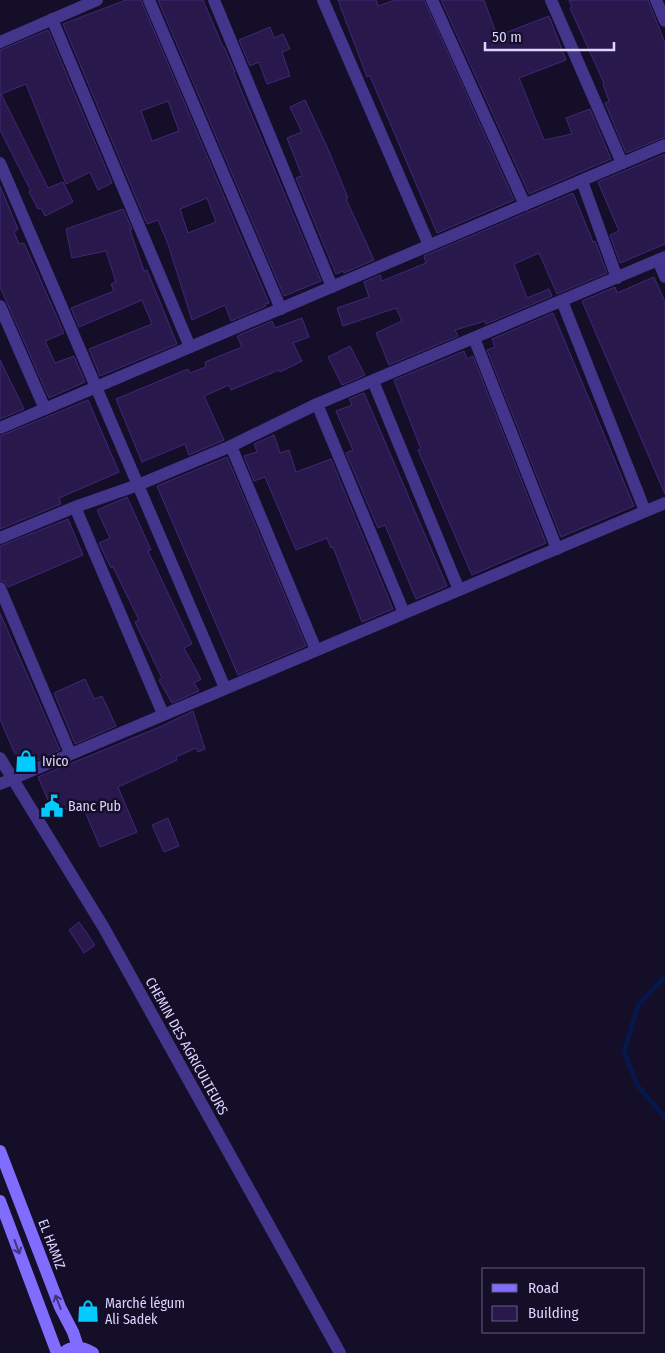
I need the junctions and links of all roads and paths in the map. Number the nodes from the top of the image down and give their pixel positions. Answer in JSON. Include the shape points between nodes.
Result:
{"nodes":[{"id":1,"x":97,"y":0,"type":"edge"},
{"id":2,"x":149,"y":0,"type":"edge"},
{"id":3,"x":214,"y":0,"type":"edge"},
{"id":4,"x":324,"y":0,"type":"edge"},
{"id":5,"x":432,"y":0,"type":"edge"},
{"id":6,"x":551,"y":0,"type":"edge"},
{"id":7,"x":656,"y":0,"type":"edge"},
{"id":8,"x":52,"y":19,"type":"junction"},
{"id":9,"x":665,"y":21,"type":"edge"},
{"id":10,"x":0,"y":42,"type":"edge"},
{"id":11,"x":665,"y":145,"type":"edge"},
{"id":12,"x":0,"y":163,"type":"edge"},
{"id":13,"x":622,"y":163,"type":"junction"},
{"id":14,"x":582,"y":181,"type":"junction"},
{"id":15,"x":525,"y":205,"type":"junction"},
{"id":16,"x":430,"y":245,"type":"junction"},
{"id":17,"x":662,"y":259,"type":"edge"},
{"id":18,"x":665,"y":277,"type":"edge"},
{"id":19,"x":617,"y":278,"type":"junction"},
{"id":20,"x":332,"y":287,"type":"junction"},
{"id":21,"x":562,"y":301,"type":"junction"},
{"id":22,"x":0,"y":306,"type":"edge"},
{"id":23,"x":281,"y":309,"type":"junction"},
{"id":24,"x":474,"y":338,"type":"junction"},
{"id":25,"x":190,"y":347,"type":"junction"},
{"id":26,"x":373,"y":381,"type":"junction"},
{"id":27,"x":96,"y":388,"type":"junction"},
{"id":28,"x":317,"y":404,"type":"junction"},
{"id":29,"x":45,"y":409,"type":"junction"},
{"id":30,"x":0,"y":428,"type":"edge"},
{"id":31,"x":231,"y":446,"type":"junction"},
{"id":32,"x":138,"y":485,"type":"junction"},
{"id":33,"x":665,"y":503,"type":"edge"},
{"id":34,"x":75,"y":507,"type":"junction"},
{"id":35,"x":645,"y":511,"type":"junction"},
{"id":36,"x":0,"y":538,"type":"edge"},
{"id":37,"x":557,"y":549,"type":"junction"},
{"id":38,"x":0,"y":588,"type":"edge"},
{"id":39,"x":459,"y":590,"type":"junction"},
{"id":40,"x":404,"y":613,"type":"junction"},
{"id":41,"x":316,"y":650,"type":"junction"},
{"id":42,"x":225,"y":688,"type":"junction"},
{"id":43,"x":163,"y":714,"type":"junction"},
{"id":44,"x":70,"y":753,"type":"junction"},
{"id":45,"x":0,"y":758,"type":"edge"},
{"id":46,"x":6,"y":782,"type":"edge"},
{"id":47,"x":0,"y":1150,"type":"edge"},
{"id":48,"x":0,"y":1202,"type":"edge"},
{"id":49,"x":78,"y":1347,"type":"junction"},
{"id":50,"x":57,"y":1353,"type":"edge"},
{"id":51,"x":63,"y":1353,"type":"edge"},
{"id":52,"x":93,"y":1353,"type":"edge"},
{"id":53,"x":340,"y":1353,"type":"edge"}],
"edges":[{"from":1,"to":8,"type":"street"},
{"from":2,"to":23,"type":"street"},
{"from":3,"to":20,"type":"street"},
{"from":4,"to":16,"type":"street"},
{"from":5,"to":15,"type":"street"},
{"from":6,"to":13,"type":"street"},
{"from":7,"to":9,"type":"street"},
{"from":8,"to":10,"type":"street"},
{"from":8,"to":25,"type":"street"},
{"from":11,"to":13,"type":"street"},
{"from":12,"to":27,"type":"street"},
{"from":13,"to":14,"type":"street"},
{"from":14,"to":15,"type":"street"},
{"from":14,"to":19,"type":"street"},
{"from":15,"to":16,"type":"street"},
{"from":16,"to":20,"type":"street"},
{"from":17,"to":18,"type":"street"},
{"from":17,"to":19,"type":"street"},
{"from":19,"to":21,"type":"street"},
{"from":20,"to":23,"type":"street"},
{"from":21,"to":24,"type":"street"},
{"from":21,"to":35,"type":"street"},
{"from":22,"to":29,"type":"street"},
{"from":23,"to":25,"type":"street"},
{"from":24,"to":26,"type":"street"},
{"from":24,"to":37,"type":"street"},
{"from":25,"to":27,"type":"street"},
{"from":26,"to":28,"type":"street"},
{"from":26,"to":39,"type":"street"},
{"from":27,"to":29,"type":"street"},
{"from":27,"to":32,"type":"street"},
{"from":28,"to":31,"type":"street"},
{"from":28,"to":40,"type":"street"},
{"from":29,"to":30,"type":"street"},
{"from":31,"to":32,"type":"street"},
{"from":31,"to":41,"type":"street"},
{"from":32,"to":34,"type":"street"},
{"from":32,"to":42,"type":"street"},
{"from":33,"to":35,"type":"street"},
{"from":34,"to":36,"type":"street"},
{"from":34,"to":43,"type":"street"},
{"from":35,"to":37,"type":"street"},
{"from":37,"to":39,"type":"street"},
{"from":38,"to":44,"type":"street"},
{"from":39,"to":40,"type":"street"},
{"from":40,"to":41,"type":"street"},
{"from":41,"to":42,"type":"street"},
{"from":42,"to":43,"type":"street"},
{"from":43,"to":44,"type":"street"},
{"from":44,"to":46,"type":"street"},
{"from":45,"to":46,"type":"street","name":"CHEMIN DES AGRICULTEURS"},
{"from":46,"to":53,"type":"street","name":"CHEMIN DES AGRICULTEURS","via":[[104,928]]},
{"from":49,"to":47,"type":"main road","name":"EL HAMIZ","one_way":true},
{"from":48,"to":50,"type":"main road","one_way":true},
{"from":49,"to":51,"type":"main road"},
{"from":49,"to":52,"type":"main road"}]}
